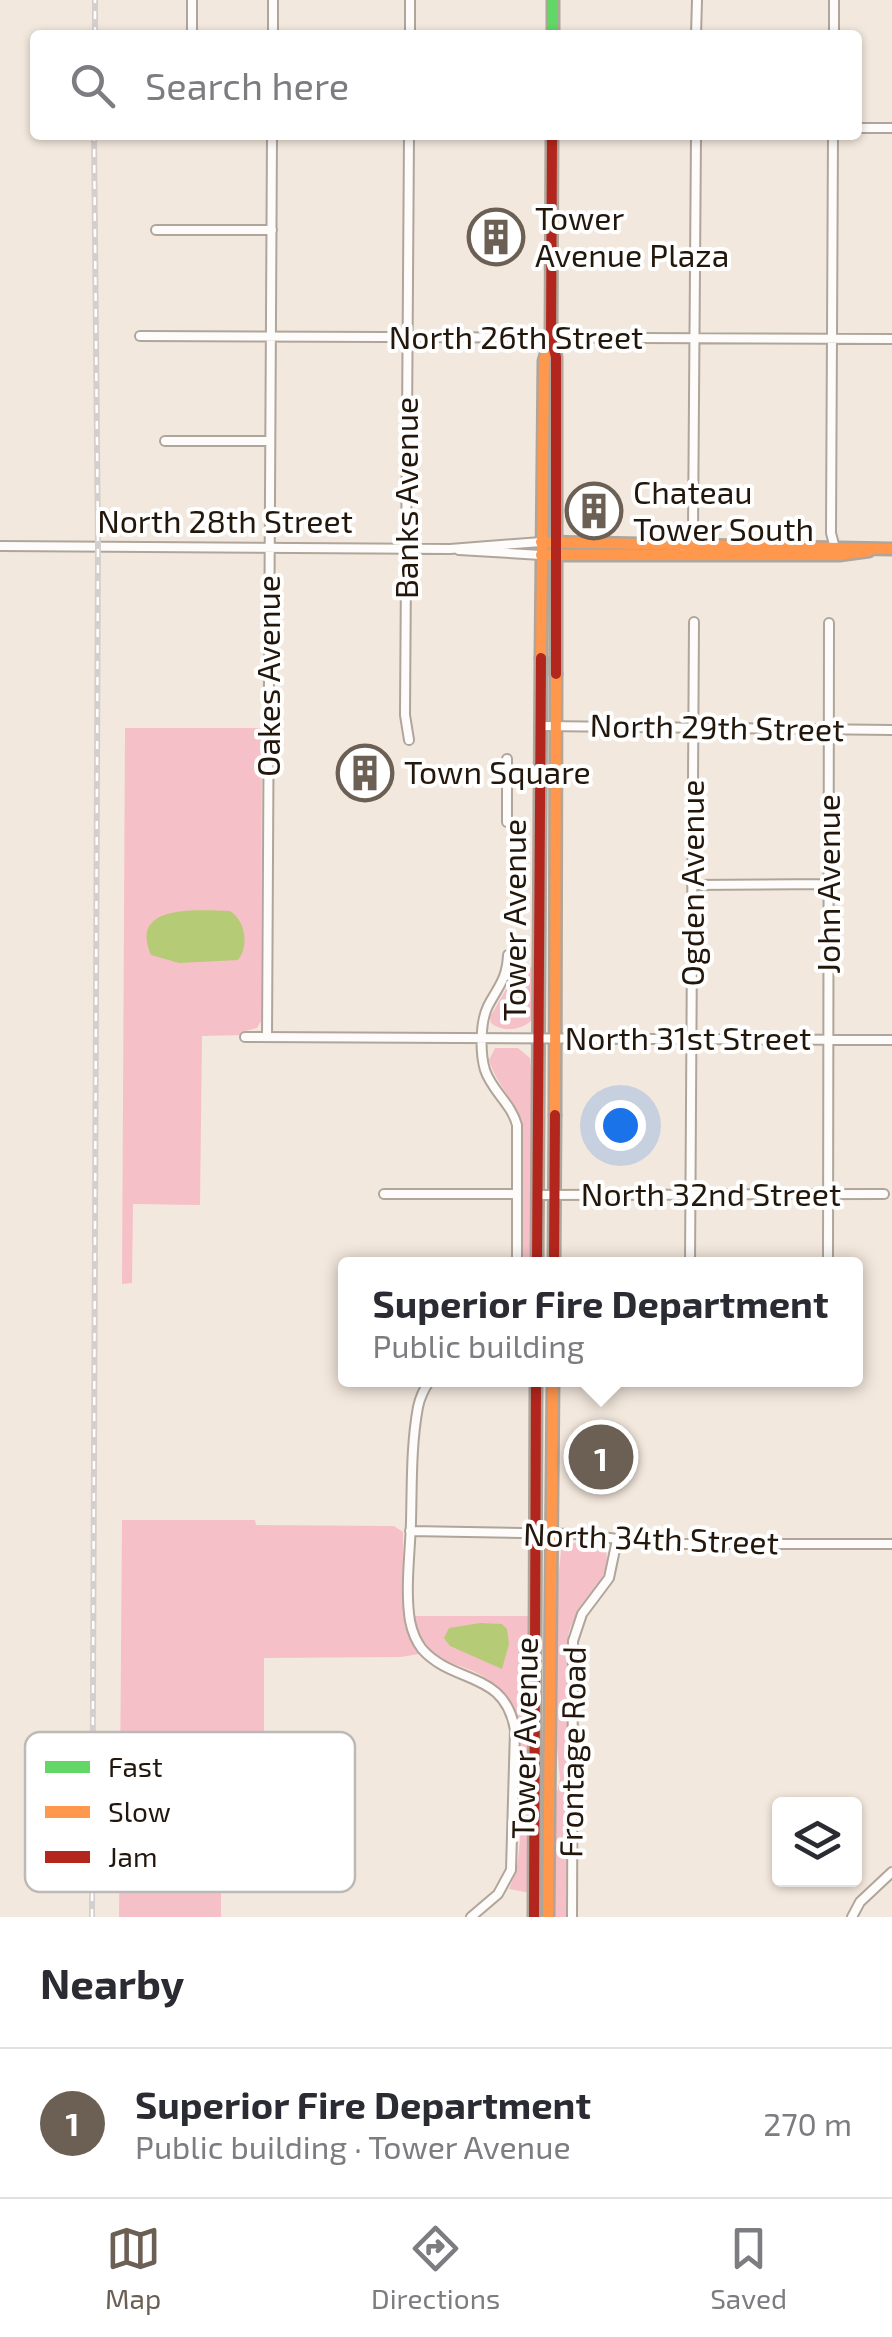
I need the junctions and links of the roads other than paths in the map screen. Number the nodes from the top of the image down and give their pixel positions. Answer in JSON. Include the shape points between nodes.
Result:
{"nodes":[{"id":1,"x":192,"y":0,"type":"edge"},
{"id":2,"x":273,"y":0,"type":"edge"},
{"id":3,"x":410,"y":0,"type":"edge"},
{"id":4,"x":553,"y":0,"type":"edge"},
{"id":5,"x":696,"y":0,"type":"edge"},
{"id":6,"x":834,"y":0,"type":"edge"},
{"id":7,"x":192,"y":30,"type":"edge"},
{"id":8,"x":273,"y":30,"type":"edge"},
{"id":9,"x":410,"y":30,"type":"edge"},
{"id":10,"x":553,"y":30,"type":"edge"},
{"id":11,"x":696,"y":30,"type":"edge"},
{"id":12,"x":834,"y":30,"type":"edge"},
{"id":13,"x":862,"y":128,"type":"edge"},
{"id":14,"x":892,"y":128,"type":"edge"},
{"id":15,"x":272,"y":140,"type":"edge"},
{"id":16,"x":409,"y":140,"type":"edge"},
{"id":17,"x":552,"y":140,"type":"edge"},
{"id":18,"x":696,"y":140,"type":"edge"},
{"id":19,"x":833,"y":140,"type":"edge"},
{"id":20,"x":156,"y":230,"type":"dead end"},
{"id":21,"x":272,"y":230,"type":"junction"},
{"id":22,"x":140,"y":336,"type":"dead end"},
{"id":23,"x":272,"y":337,"type":"junction"},
{"id":24,"x":408,"y":337,"type":"junction"},
{"id":25,"x":551,"y":338,"type":"junction"},
{"id":26,"x":695,"y":338,"type":"junction"},
{"id":27,"x":832,"y":339,"type":"junction"},
{"id":28,"x":892,"y":339,"type":"edge"},
{"id":29,"x":165,"y":441,"type":"dead end"},
{"id":30,"x":270,"y":441,"type":"junction"},
{"id":31,"x":541,"y":542,"type":"junction"},
{"id":32,"x":557,"y":542,"type":"junction"},
{"id":33,"x":690,"y":543,"type":"junction"},
{"id":34,"x":0,"y":546,"type":"edge"},
{"id":35,"x":270,"y":548,"type":"junction"},
{"id":36,"x":406,"y":548,"type":"junction"},
{"id":37,"x":450,"y":548,"type":"junction"},
{"id":38,"x":886,"y":549,"type":"edge"},
{"id":39,"x":836,"y":550,"type":"junction"},
{"id":40,"x":635,"y":554,"type":"junction"},
{"id":41,"x":541,"y":555,"type":"junction"},
{"id":42,"x":556,"y":555,"type":"junction"},
{"id":43,"x":694,"y":622,"type":"dead end"},
{"id":44,"x":830,"y":623,"type":"dead end"},
{"id":45,"x":542,"y":726,"type":"junction"},
{"id":46,"x":557,"y":726,"type":"junction"},
{"id":47,"x":693,"y":728,"type":"junction"},
{"id":48,"x":830,"y":730,"type":"junction"},
{"id":49,"x":892,"y":730,"type":"edge"},
{"id":50,"x":408,"y":740,"type":"dead end"},
{"id":51,"x":507,"y":759,"type":"dead end"},
{"id":52,"x":507,"y":822,"type":"dead end"},
{"id":53,"x":830,"y":884,"type":"junction"},
{"id":54,"x":692,"y":885,"type":"junction"},
{"id":55,"x":508,"y":956,"type":"dead end"},
{"id":56,"x":245,"y":1037,"type":"dead end"},
{"id":57,"x":267,"y":1037,"type":"junction"},
{"id":58,"x":483,"y":1038,"type":"junction"},
{"id":59,"x":539,"y":1038,"type":"junction"},
{"id":60,"x":555,"y":1038,"type":"junction"},
{"id":61,"x":693,"y":1038,"type":"junction"},
{"id":62,"x":829,"y":1039,"type":"junction"},
{"id":63,"x":892,"y":1040,"type":"edge"},
{"id":64,"x":384,"y":1194,"type":"dead end"},
{"id":65,"x":517,"y":1194,"type":"junction"},
{"id":66,"x":884,"y":1194,"type":"dead end"},
{"id":67,"x":538,"y":1195,"type":"junction"},
{"id":68,"x":554,"y":1195,"type":"junction"},
{"id":69,"x":691,"y":1196,"type":"junction"},
{"id":70,"x":829,"y":1196,"type":"junction"},
{"id":71,"x":517,"y":1257,"type":"edge"},
{"id":72,"x":537,"y":1257,"type":"edge"},
{"id":73,"x":554,"y":1257,"type":"edge"},
{"id":74,"x":690,"y":1257,"type":"edge"},
{"id":75,"x":828,"y":1257,"type":"edge"},
{"id":76,"x":426,"y":1387,"type":"edge"},
{"id":77,"x":536,"y":1387,"type":"edge"},
{"id":78,"x":553,"y":1387,"type":"edge"},
{"id":79,"x":410,"y":1531,"type":"junction"},
{"id":80,"x":536,"y":1533,"type":"junction"},
{"id":81,"x":552,"y":1534,"type":"junction"},
{"id":82,"x":616,"y":1540,"type":"junction"},
{"id":83,"x":892,"y":1544,"type":"edge"},
{"id":84,"x":892,"y":1872,"type":"edge"},
{"id":85,"x":472,"y":1917,"type":"edge"},
{"id":86,"x":534,"y":1917,"type":"edge"},
{"id":87,"x":548,"y":1917,"type":"edge"},
{"id":88,"x":572,"y":1917,"type":"edge"},
{"id":89,"x":852,"y":1917,"type":"edge"}],
"edges":[{"from":1,"to":7,"type":"street"},
{"from":2,"to":8,"type":"street"},
{"from":3,"to":9,"type":"street"},
{"from":4,"to":10,"type":"main road"},
{"from":5,"to":11,"type":"street"},
{"from":6,"to":12,"type":"street"},
{"from":13,"to":14,"type":"street"},
{"from":15,"to":21,"type":"street","name":"Oakes Avenue"},
{"from":16,"to":24,"type":"street","name":"Banks Avenue"},
{"from":17,"to":25,"type":"main road","name":"Tower Avenue"},
{"from":18,"to":26,"type":"street"},
{"from":19,"to":27,"type":"street"},
{"from":20,"to":21,"type":"street"},
{"from":21,"to":23,"type":"street","name":"Oakes Avenue"},
{"from":22,"to":23,"type":"street","name":"North 26th Street"},
{"from":23,"to":24,"type":"street","name":"North 26th Street"},
{"from":23,"to":30,"type":"street","name":"Oakes Avenue"},
{"from":24,"to":25,"type":"street","name":"North 26th Street"},
{"from":24,"to":36,"type":"street","name":"Banks Avenue"},
{"from":25,"to":26,"type":"street","name":"North 26th Street"},
{"from":25,"to":31,"type":"main road","name":"Tower Avenue","via":[[544,361]]},
{"from":25,"to":32,"type":"main road","name":"Tower Avenue"},
{"from":26,"to":27,"type":"street","name":"North 26th Street"},
{"from":26,"to":33,"type":"street"},
{"from":27,"to":28,"type":"street","name":"North 26th Street"},
{"from":27,"to":39,"type":"street"},
{"from":29,"to":30,"type":"street"},
{"from":30,"to":35,"type":"street","name":"Oakes Avenue"},
{"from":31,"to":32,"type":"main road","name":"North 28th Street"},
{"from":31,"to":37,"type":"street","name":"North 28th Street"},
{"from":31,"to":41,"type":"main road","name":"Tower Avenue"},
{"from":32,"to":33,"type":"main road","name":"North 28th Street"},
{"from":32,"to":42,"type":"main road","name":"Tower Avenue"},
{"from":33,"to":39,"type":"main road","name":"North 28th Street"},
{"from":33,"to":40,"type":"street"},
{"from":34,"to":35,"type":"street","name":"North 28th Street"},
{"from":35,"to":36,"type":"street","name":"North 28th Street"},
{"from":35,"to":57,"type":"street","name":"Oakes Avenue"},
{"from":36,"to":37,"type":"street","name":"North 28th Street"},
{"from":36,"to":50,"type":"street","name":"Banks Avenue"},
{"from":37,"to":41,"type":"street","name":"North 28th Street"},
{"from":38,"to":39,"type":"main road","name":"North 28th Street"},
{"from":39,"to":40,"type":"main road","name":"North 28th Street"},
{"from":40,"to":42,"type":"main road","name":"North 28th Street"},
{"from":41,"to":42,"type":"main road","name":"North 28th Street"},
{"from":41,"to":45,"type":"main road","name":"Tower Avenue"},
{"from":42,"to":46,"type":"main road","name":"Tower Avenue"},
{"from":43,"to":47,"type":"street","name":"Ogden Avenue"},
{"from":44,"to":48,"type":"street","name":"John Avenue"},
{"from":45,"to":46,"type":"street","name":"North 29th Street"},
{"from":45,"to":59,"type":"main road","name":"Tower Avenue"},
{"from":46,"to":47,"type":"street","name":"North 29th Street"},
{"from":46,"to":60,"type":"main road","name":"Tower Avenue"},
{"from":47,"to":48,"type":"street","name":"North 29th Street"},
{"from":47,"to":54,"type":"street","name":"Ogden Avenue"},
{"from":48,"to":49,"type":"street","name":"North 29th Street"},
{"from":48,"to":53,"type":"street","name":"John Avenue"},
{"from":51,"to":52,"type":"street"},
{"from":53,"to":54,"type":"street"},
{"from":53,"to":62,"type":"street","name":"John Avenue"},
{"from":54,"to":61,"type":"street","name":"Ogden Avenue"},
{"from":55,"to":58,"type":"street"},
{"from":56,"to":57,"type":"street","name":"North 31st Street"},
{"from":57,"to":58,"type":"street","name":"North 31st Street"},
{"from":58,"to":59,"type":"street","name":"North 31st Street"},
{"from":58,"to":65,"type":"street","via":[[486,1071],[517,1124]]},
{"from":59,"to":60,"type":"street","name":"North 31st Street"},
{"from":59,"to":67,"type":"main road","name":"Tower Avenue"},
{"from":60,"to":61,"type":"street","name":"North 31st Street"},
{"from":60,"to":68,"type":"main road","name":"Tower Avenue"},
{"from":61,"to":62,"type":"street","name":"North 31st Street"},
{"from":61,"to":69,"type":"street","name":"Ogden Avenue"},
{"from":62,"to":63,"type":"street","name":"North 31st Street"},
{"from":62,"to":70,"type":"street","name":"John Avenue"},
{"from":64,"to":65,"type":"street"},
{"from":65,"to":71,"type":"street"},
{"from":66,"to":70,"type":"street","name":"North 32nd Street"},
{"from":67,"to":68,"type":"street","name":"North 32nd Street"},
{"from":67,"to":72,"type":"main road","name":"Tower Avenue"},
{"from":68,"to":69,"type":"street","name":"North 32nd Street"},
{"from":68,"to":73,"type":"main road","name":"Tower Avenue"},
{"from":69,"to":70,"type":"street","name":"North 32nd Street"},
{"from":69,"to":74,"type":"street","name":"Ogden Avenue"},
{"from":70,"to":75,"type":"street","name":"John Avenue"},
{"from":76,"to":79,"type":"street","via":[[416,1421]]},
{"from":77,"to":80,"type":"main road","name":"Tower Avenue"},
{"from":78,"to":81,"type":"main road","name":"Tower Avenue"},
{"from":79,"to":80,"type":"street","name":"North 34th Street"},
{"from":79,"to":85,"type":"street","via":[[409,1618],[417,1642],[440,1664],[495,1691],[515,1730],[512,1870]]},
{"from":80,"to":81,"type":"street","name":"North 34th Street"},
{"from":80,"to":86,"type":"main road","name":"Tower Avenue"},
{"from":81,"to":82,"type":"street","name":"North 34th Street"},
{"from":81,"to":87,"type":"main road","name":"Tower Avenue"},
{"from":82,"to":83,"type":"street","name":"North 34th Street"},
{"from":82,"to":88,"type":"street","name":"Frontage Road","via":[[610,1578],[582,1614],[573,1640]]},
{"from":84,"to":89,"type":"street"}]}
